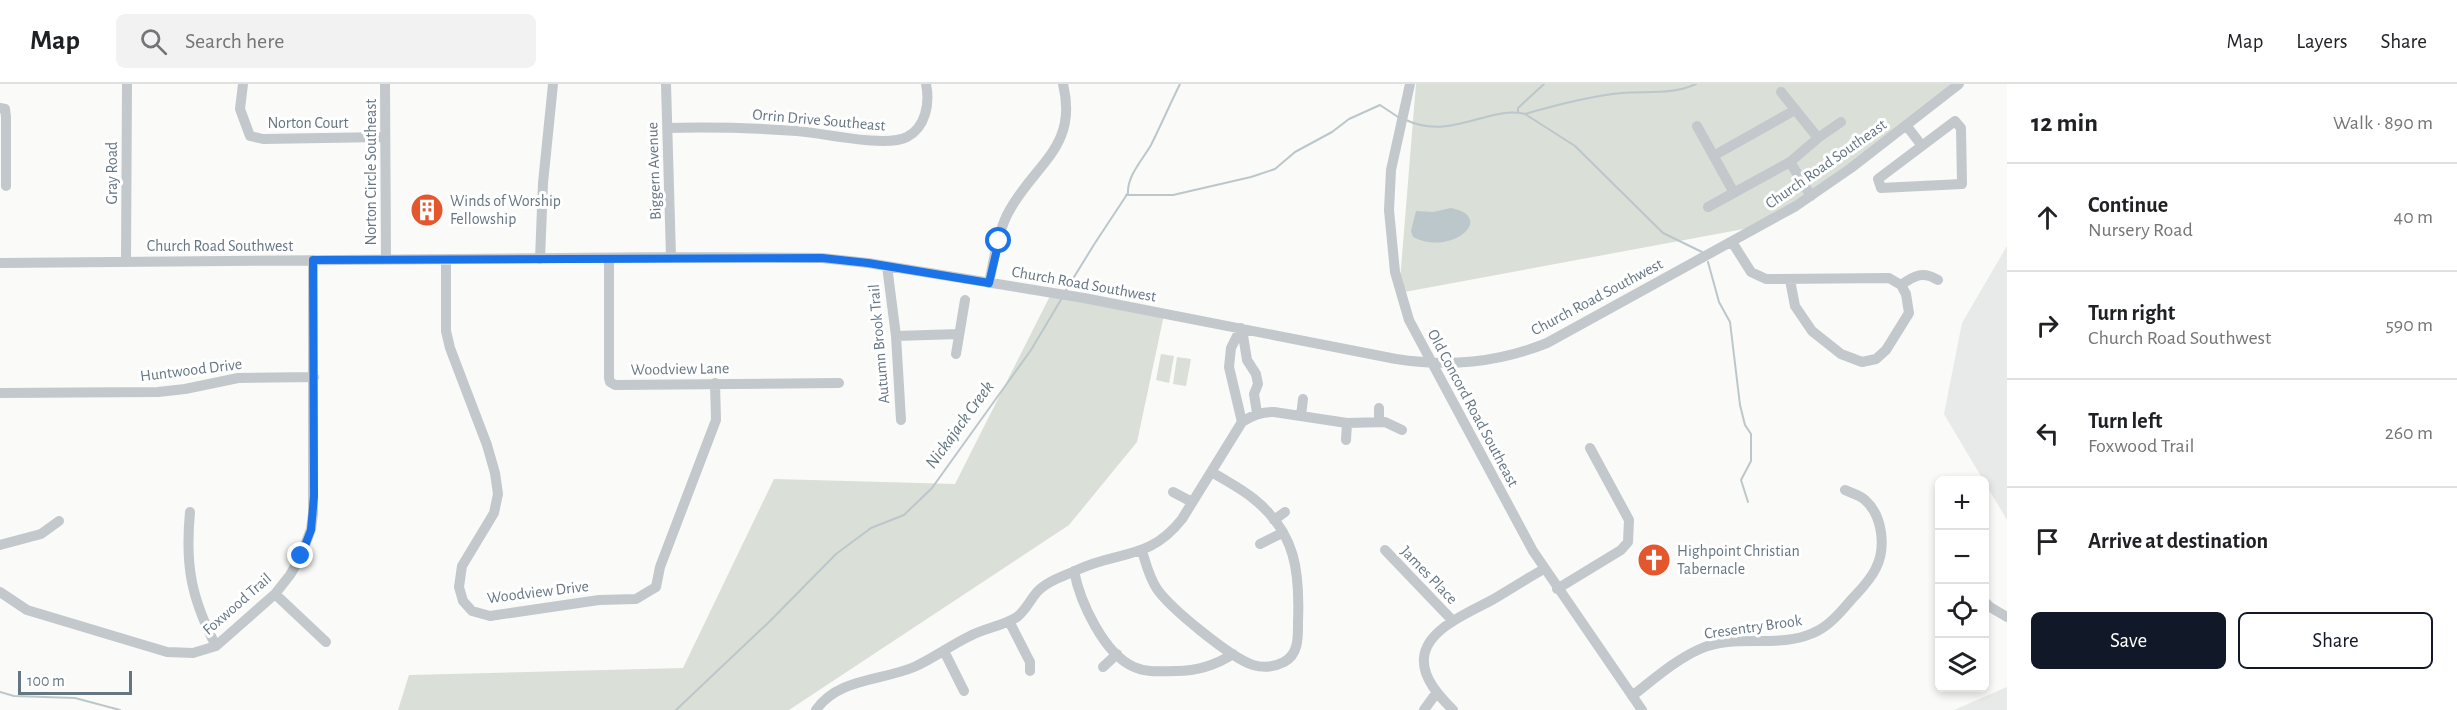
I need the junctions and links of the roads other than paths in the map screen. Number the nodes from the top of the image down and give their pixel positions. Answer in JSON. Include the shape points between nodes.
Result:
{"nodes":[{"id":1,"x":128,"y":84,"type":"edge"},
{"id":2,"x":243,"y":84,"type":"edge"},
{"id":3,"x":385,"y":84,"type":"edge"},
{"id":4,"x":553,"y":84,"type":"edge"},
{"id":5,"x":666,"y":84,"type":"edge"},
{"id":6,"x":926,"y":84,"type":"edge"},
{"id":7,"x":1064,"y":84,"type":"edge"},
{"id":8,"x":1410,"y":84,"type":"edge"},
{"id":9,"x":1959,"y":84,"type":"edge"},
{"id":10,"x":1781,"y":92,"type":"dead end"},
{"id":11,"x":0,"y":108,"type":"edge"},
{"id":12,"x":1796,"y":110,"type":"junction"},
{"id":13,"x":1841,"y":122,"type":"dead end"},
{"id":14,"x":1906,"y":125,"type":"junction"},
{"id":15,"x":1697,"y":126,"type":"dead end"},
{"id":16,"x":667,"y":128,"type":"junction"},
{"id":17,"x":385,"y":137,"type":"junction"},
{"id":18,"x":1818,"y":138,"type":"junction"},
{"id":19,"x":1922,"y":146,"type":"junction"},
{"id":20,"x":1715,"y":155,"type":"junction"},
{"id":21,"x":1790,"y":162,"type":"junction"},
{"id":22,"x":6,"y":186,"type":"dead end"},
{"id":23,"x":1733,"y":191,"type":"junction"},
{"id":24,"x":1810,"y":196,"type":"junction"},
{"id":25,"x":1708,"y":207,"type":"dead end"},
{"id":26,"x":1732,"y":242,"type":"junction"},
{"id":27,"x":671,"y":257,"type":"junction"},
{"id":28,"x":609,"y":258,"type":"junction"},
{"id":29,"x":1703,"y":258,"type":"joint"},
{"id":30,"x":540,"y":259,"type":"junction"},
{"id":31,"x":313,"y":260,"type":"junction"},
{"id":32,"x":386,"y":260,"type":"junction"},
{"id":33,"x":126,"y":261,"type":"junction"},
{"id":34,"x":446,"y":261,"type":"junction"},
{"id":35,"x":0,"y":263,"type":"edge"},
{"id":36,"x":888,"y":266,"type":"junction"},
{"id":37,"x":1790,"y":279,"type":"junction"},
{"id":38,"x":1938,"y":280,"type":"dead end"},
{"id":39,"x":989,"y":283,"type":"junction"},
{"id":40,"x":1901,"y":285,"type":"junction"},
{"id":41,"x":965,"y":300,"type":"dead end"},
{"id":42,"x":1241,"y":328,"type":"junction"},
{"id":43,"x":959,"y":334,"type":"junction"},
{"id":44,"x":896,"y":336,"type":"junction"},
{"id":45,"x":956,"y":354,"type":"dead end"},
{"id":46,"x":1432,"y":364,"type":"junction"},
{"id":47,"x":314,"y":376,"type":"junction"},
{"id":48,"x":715,"y":383,"type":"junction"},
{"id":49,"x":839,"y":383,"type":"dead end"},
{"id":50,"x":0,"y":393,"type":"edge"},
{"id":51,"x":1235,"y":394,"type":"junction"},
{"id":52,"x":1254,"y":394,"type":"junction"},
{"id":53,"x":1304,"y":399,"type":"dead end"},
{"id":54,"x":1379,"y":408,"type":"dead end"},
{"id":55,"x":1257,"y":413,"type":"junction"},
{"id":56,"x":1301,"y":416,"type":"junction"},
{"id":57,"x":901,"y":420,"type":"dead end"},
{"id":58,"x":1242,"y":422,"type":"junction"},
{"id":59,"x":1379,"y":422,"type":"junction"},
{"id":60,"x":1347,"y":423,"type":"junction"},
{"id":61,"x":1402,"y":430,"type":"dead end"},
{"id":62,"x":1346,"y":440,"type":"dead end"},
{"id":63,"x":1590,"y":448,"type":"dead end"},
{"id":64,"x":1212,"y":472,"type":"junction"},
{"id":65,"x":1845,"y":490,"type":"dead end"},
{"id":66,"x":1173,"y":492,"type":"dead end"},
{"id":67,"x":1192,"y":502,"type":"junction"},
{"id":68,"x":190,"y":512,"type":"dead end"},
{"id":69,"x":1285,"y":512,"type":"dead end"},
{"id":70,"x":1274,"y":520,"type":"junction"},
{"id":71,"x":59,"y":521,"type":"dead end"},
{"id":72,"x":1282,"y":533,"type":"junction"},
{"id":73,"x":1260,"y":544,"type":"dead end"},
{"id":74,"x":0,"y":545,"type":"edge"},
{"id":75,"x":1385,"y":550,"type":"dead end"},
{"id":76,"x":1142,"y":551,"type":"junction"},
{"id":77,"x":1544,"y":569,"type":"junction"},
{"id":78,"x":1074,"y":571,"type":"junction"},
{"id":79,"x":1557,"y":589,"type":"junction"},
{"id":80,"x":0,"y":592,"type":"edge"},
{"id":81,"x":275,"y":594,"type":"junction"},
{"id":82,"x":1989,"y":606,"type":"edge"},
{"id":83,"x":2007,"y":617,"type":"edge"},
{"id":84,"x":1452,"y":620,"type":"junction"},
{"id":85,"x":1009,"y":621,"type":"junction"},
{"id":86,"x":327,"y":642,"type":"dead end"},
{"id":87,"x":216,"y":646,"type":"junction"},
{"id":88,"x":944,"y":651,"type":"junction"},
{"id":89,"x":1117,"y":654,"type":"junction"},
{"id":90,"x":1233,"y":654,"type":"junction"},
{"id":91,"x":1103,"y":667,"type":"dead end"},
{"id":92,"x":1030,"y":671,"type":"dead end"},
{"id":93,"x":964,"y":691,"type":"dead end"},
{"id":94,"x":1437,"y":692,"type":"junction"},
{"id":95,"x":1632,"y":696,"type":"junction"},
{"id":96,"x":816,"y":710,"type":"edge"},
{"id":97,"x":1424,"y":710,"type":"edge"},
{"id":98,"x":1453,"y":710,"type":"edge"},
{"id":99,"x":1642,"y":710,"type":"edge"}],
"edges":[{"from":1,"to":33,"type":"street","name":"Gray Road"},
{"from":2,"to":17,"type":"street","name":"Norton Court","via":[[240,109],[250,136]]},
{"from":3,"to":17,"type":"street","name":"Norton Circle Southeast"},
{"from":4,"to":30,"type":"street"},
{"from":5,"to":16,"type":"street","name":"Biggern Avenue"},
{"from":6,"to":16,"type":"street","name":"Orrin Drive Southeast","via":[[928,104],[924,118],[908,136],[892,141],[796,131]]},
{"from":7,"to":39,"type":"street","via":[[1068,108],[1061,137],[1006,217]]},
{"from":8,"to":46,"type":"street","name":"Old Concord Road Southeast","via":[[1389,198],[1392,258],[1406,312]]},
{"from":9,"to":14,"type":"street","name":"Church Road Southeast"},
{"from":10,"to":12,"type":"street"},
{"from":11,"to":22,"type":"street","via":[[5,109],[6,117]]},
{"from":12,"to":18,"type":"street"},
{"from":12,"to":20,"type":"street"},
{"from":13,"to":18,"type":"street"},
{"from":14,"to":19,"type":"street"},
{"from":14,"to":24,"type":"street","name":"Church Road Southeast"},
{"from":15,"to":20,"type":"street"},
{"from":16,"to":27,"type":"street","name":"Biggern Avenue"},
{"from":17,"to":32,"type":"street","name":"Norton Circle Southeast"},
{"from":18,"to":21,"type":"street"},
{"from":19,"to":19,"type":"street","via":[[1955,120],[1961,128],[1962,184],[1881,188],[1878,179]]},
{"from":20,"to":23,"type":"street"},
{"from":21,"to":23,"type":"street"},
{"from":21,"to":24,"type":"street"},
{"from":23,"to":25,"type":"street"},
{"from":24,"to":26,"type":"street","name":"Church Road Southeast"},
{"from":26,"to":29,"type":"street","name":"Church Road Southeast"},
{"from":26,"to":37,"type":"street","via":[[1751,272],[1766,279]]},
{"from":27,"to":28,"type":"street","name":"Church Road Southwest"},
{"from":27,"to":36,"type":"street","name":"Church Road Southwest","via":[[822,258]]},
{"from":28,"to":30,"type":"street","name":"Church Road Southwest"},
{"from":28,"to":48,"type":"street","name":"Woodview Lane","via":[[610,382]]},
{"from":29,"to":46,"type":"street","name":"Church Road Southwest","via":[[1536,348],[1496,359]]},
{"from":30,"to":34,"type":"street","name":"Church Road Southwest"},
{"from":31,"to":32,"type":"street","name":"Church Road Southwest"},
{"from":31,"to":33,"type":"street","name":"Church Road Southwest"},
{"from":31,"to":47,"type":"street","name":"Foxwood Trail"},
{"from":32,"to":34,"type":"street","name":"Church Road Southwest"},
{"from":33,"to":35,"type":"street","name":"Church Road Southwest"},
{"from":34,"to":48,"type":"street","name":"Woodview Drive","via":[[446,331],[488,445],[498,494],[494,513],[462,566],[459,587],[472,611],[490,616],[599,600],[636,599],[656,587],[716,420]]},
{"from":36,"to":39,"type":"street","name":"Church Road Southwest"},
{"from":36,"to":44,"type":"street","name":"Autumn Brook Trail"},
{"from":37,"to":40,"type":"street","via":[[1881,277]]},
{"from":37,"to":40,"type":"street","via":[[1795,306],[1812,332],[1841,354],[1862,362],[1881,356],[1909,313]]},
{"from":38,"to":40,"type":"street","via":[[1921,274]]},
{"from":39,"to":42,"type":"street","name":"Church Road Southwest"},
{"from":41,"to":43,"type":"street"},
{"from":42,"to":46,"type":"street","name":"Church Road Southwest"},
{"from":42,"to":51,"type":"street","via":[[1231,348],[1229,367]]},
{"from":42,"to":52,"type":"street","via":[[1247,360],[1258,384]]},
{"from":43,"to":44,"type":"street"},
{"from":43,"to":45,"type":"street"},
{"from":44,"to":57,"type":"street","name":"Autumn Brook Trail"},
{"from":46,"to":77,"type":"street","name":"Old Concord Road Southeast"},
{"from":47,"to":50,"type":"street","name":"Huntwood Drive","via":[[238,378],[158,392]]},
{"from":47,"to":81,"type":"street","name":"Foxwood Trail","via":[[311,530],[301,556]]},
{"from":48,"to":49,"type":"street","name":"Woodview Lane"},
{"from":51,"to":52,"type":"street"},
{"from":51,"to":58,"type":"street"},
{"from":52,"to":55,"type":"street"},
{"from":53,"to":56,"type":"street"},
{"from":54,"to":59,"type":"street"},
{"from":55,"to":56,"type":"street"},
{"from":55,"to":58,"type":"street"},
{"from":56,"to":60,"type":"street"},
{"from":58,"to":64,"type":"street"},
{"from":59,"to":60,"type":"street"},
{"from":59,"to":61,"type":"street"},
{"from":60,"to":62,"type":"street"},
{"from":63,"to":79,"type":"street","via":[[1629,520],[1628,542]]},
{"from":64,"to":67,"type":"street"},
{"from":64,"to":70,"type":"street","via":[[1254,499]]},
{"from":65,"to":95,"type":"street","name":"Cresentry Brook","via":[[1871,507],[1880,527],[1881,551],[1870,579],[1834,618],[1803,638],[1702,648]]},
{"from":66,"to":67,"type":"street"},
{"from":67,"to":76,"type":"street","via":[[1174,530]]},
{"from":68,"to":87,"type":"street","via":[[189,578]]},
{"from":69,"to":70,"type":"street"},
{"from":70,"to":72,"type":"street"},
{"from":71,"to":74,"type":"street","via":[[41,534]]},
{"from":72,"to":73,"type":"street"},
{"from":72,"to":90,"type":"street","via":[[1289,544],[1300,588],[1296,649],[1281,663],[1264,667]]},
{"from":75,"to":84,"type":"street","name":"James Place"},
{"from":76,"to":78,"type":"street"},
{"from":76,"to":90,"type":"street","via":[[1150,577],[1165,599]]},
{"from":77,"to":79,"type":"street","name":"Old Concord Road Southeast"},
{"from":77,"to":84,"type":"street"},
{"from":78,"to":85,"type":"street","via":[[1038,591],[1021,614]]},
{"from":78,"to":89,"type":"street","via":[[1087,611]]},
{"from":79,"to":95,"type":"street","name":"Old Concord Road Southeast"},
{"from":80,"to":87,"type":"street","name":"Foxwood Trail","via":[[27,610],[167,652],[193,653]]},
{"from":81,"to":86,"type":"street"},
{"from":81,"to":87,"type":"street","name":"Foxwood Trail"},
{"from":82,"to":83,"type":"street"},
{"from":84,"to":94,"type":"street","via":[[1429,643],[1424,659]]},
{"from":85,"to":88,"type":"street"},
{"from":85,"to":92,"type":"street","via":[[1030,662]]},
{"from":88,"to":93,"type":"street"},
{"from":88,"to":96,"type":"street","via":[[884,678],[849,684],[821,702]]},
{"from":89,"to":90,"type":"street","via":[[1133,667],[1151,672],[1199,669]]},
{"from":89,"to":91,"type":"street"},
{"from":94,"to":97,"type":"street"},
{"from":94,"to":98,"type":"street"},
{"from":95,"to":99,"type":"street","name":"Old Concord Road Southeast"}]}
